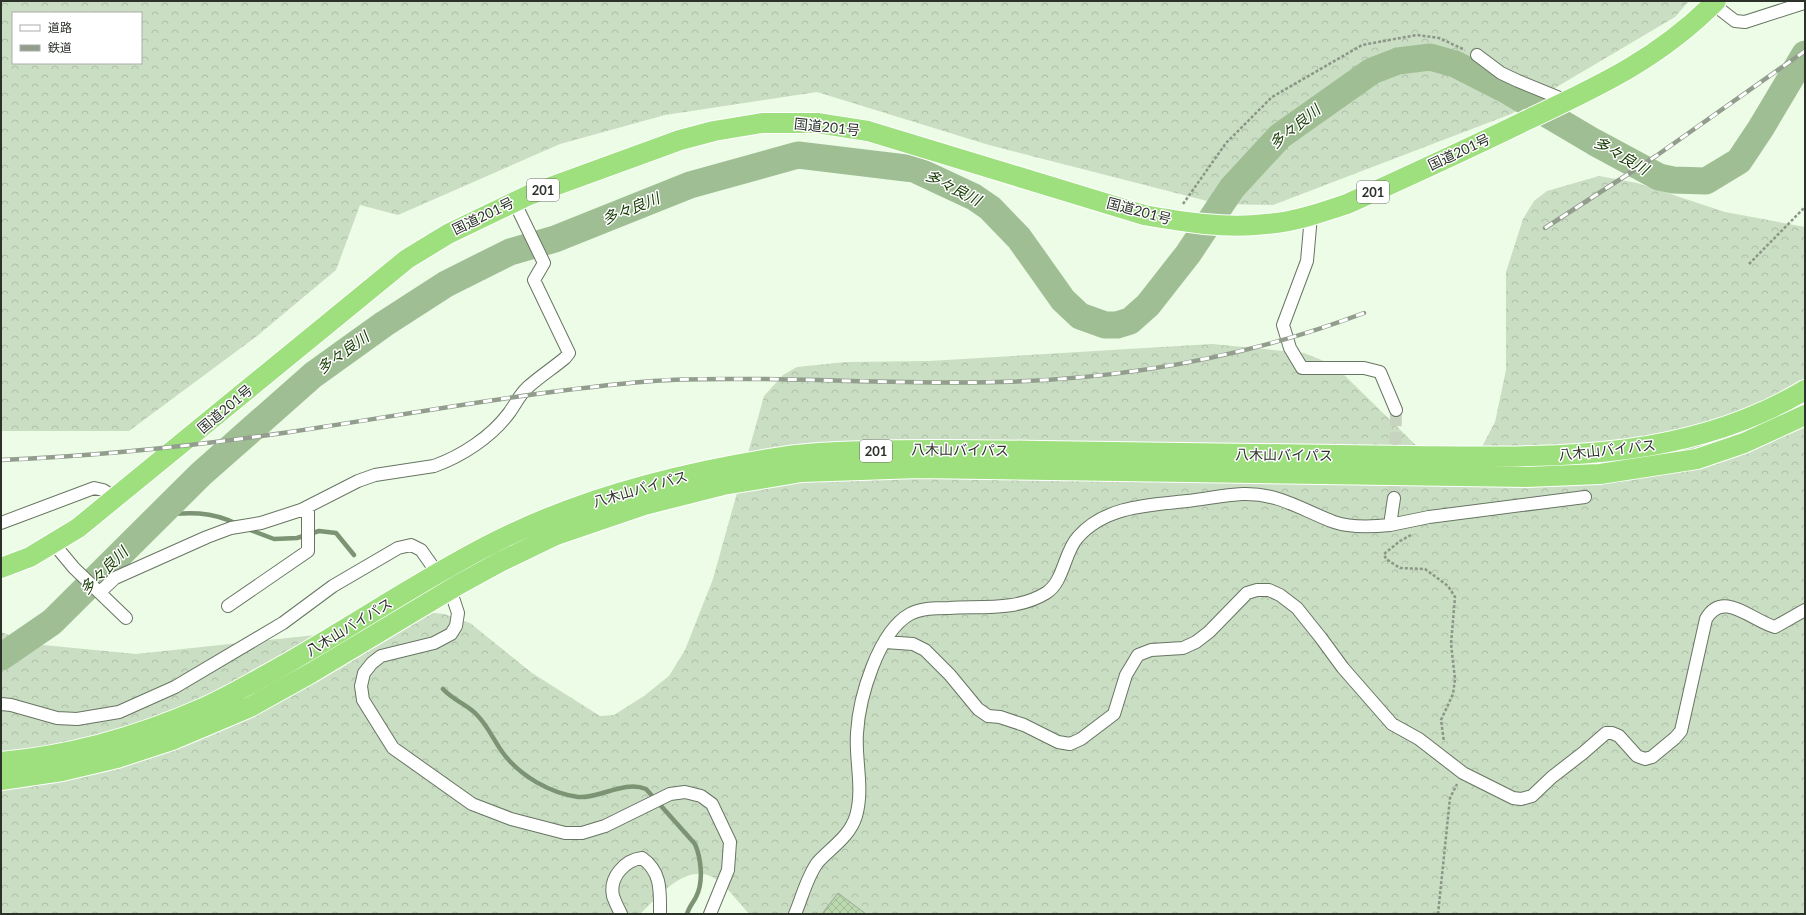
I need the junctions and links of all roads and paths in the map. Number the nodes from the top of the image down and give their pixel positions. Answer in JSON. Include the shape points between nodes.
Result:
{"nodes":[{"id":1,"x":1714,"y":2,"type":"edge"},
{"id":2,"x":1804,"y":3,"type":"dead end"},
{"id":3,"x":1477,"y":55,"type":"joint"},
{"id":4,"x":1567,"y":101,"type":"junction"},
{"id":5,"x":1805,"y":207,"type":"edge"},
{"id":6,"x":518,"y":210,"type":"junction"},
{"id":7,"x":1311,"y":216,"type":"junction"},
{"id":8,"x":1177,"y":221,"type":"junction"},
{"id":9,"x":1749,"y":264,"type":"dead end"},
{"id":10,"x":1805,"y":390,"type":"edge"},
{"id":11,"x":1396,"y":410,"type":"tunnel mouth"},
{"id":12,"x":1805,"y":415,"type":"edge"},
{"id":13,"x":1585,"y":497,"type":"dead end"},
{"id":14,"x":116,"y":498,"type":"junction"},
{"id":15,"x":1394,"y":498,"type":"tunnel mouth"},
{"id":16,"x":308,"y":507,"type":"junction"},
{"id":17,"x":1,"y":523,"type":"edge"},
{"id":18,"x":1390,"y":525,"type":"junction"},
{"id":19,"x":1412,"y":534,"type":"dead end"},
{"id":20,"x":54,"y":544,"type":"junction"},
{"id":21,"x":432,"y":567,"type":"dead end"},
{"id":22,"x":1,"y":568,"type":"edge"},
{"id":23,"x":100,"y":592,"type":"junction"},
{"id":24,"x":453,"y":598,"type":"dead end"},
{"id":25,"x":228,"y":606,"type":"dead end"},
{"id":26,"x":1805,"y":610,"type":"edge"},
{"id":27,"x":126,"y":618,"type":"dead end"},
{"id":28,"x":885,"y":642,"type":"junction"},
{"id":29,"x":1,"y":704,"type":"edge"},
{"id":30,"x":1435,"y":752,"type":"junction"},
{"id":31,"x":1,"y":762,"type":"edge"},
{"id":32,"x":1463,"y":773,"type":"junction"},
{"id":33,"x":1,"y":780,"type":"edge"},
{"id":34,"x":621,"y":914,"type":"edge"},
{"id":35,"x":660,"y":914,"type":"edge"},
{"id":36,"x":710,"y":914,"type":"edge"},
{"id":37,"x":795,"y":914,"type":"edge"},
{"id":38,"x":1438,"y":914,"type":"edge"}],
"edges":[{"from":1,"to":2,"type":"street","via":[[1736,21],[1745,22]]},
{"from":1,"to":4,"type":"highway","name":"国道201号","number":"201","via":[[1671,42],[1635,66]]},
{"from":3,"to":4,"type":"street","via":[[1518,81]]},
{"from":3,"to":8,"type":"path","via":[[1439,38],[1417,35],[1362,45],[1272,97],[1226,143]]},
{"from":4,"to":7,"type":"highway","name":"国道201号","number":"201","via":[[1347,204]]},
{"from":5,"to":9,"type":"path"},
{"from":6,"to":8,"type":"highway","name":"国道201号","number":"201","via":[[680,140],[762,123],[817,123],[868,131],[1144,215]]},
{"from":6,"to":14,"type":"highway","name":"国道201号","number":"201","via":[[448,234],[407,259]]},
{"from":6,"to":16,"type":"street","via":[[544,263],[534,280],[569,353],[527,388],[497,426],[454,458],[434,466],[375,475]]},
{"from":7,"to":8,"type":"highway","name":"国道201号","number":"201","via":[[1266,224],[1223,225]]},
{"from":7,"to":11,"type":"street","via":[[1307,261],[1283,325],[1290,348],[1302,368],[1364,368],[1380,372]]},
{"from":10,"to":31,"type":"highway","name":"八木山バイパス","number":"201","via":[[1765,412],[1691,438],[1644,448],[1600,453],[1528,457],[918,449],[801,454],[717,468],[635,488],[548,518],[494,542],[254,682],[166,724],[80,748]]},
{"from":12,"to":33,"type":"highway","name":"八木山バイパス","number":"201","via":[[1744,443],[1697,459],[1600,474],[1526,477],[919,468],[802,472],[723,485],[644,505],[556,535],[458,585],[250,707],[172,740],[62,772]]},
{"from":13,"to":18,"type":"street","via":[[1429,517]]},
{"from":14,"to":17,"type":"street","via":[[94,488]]},
{"from":14,"to":20,"type":"highway","name":"国道201号","number":"201"},
{"from":15,"to":18,"type":"street"},
{"from":16,"to":23,"type":"street","via":[[261,523],[231,528],[206,537],[115,578]]},
{"from":16,"to":25,"type":"street","via":[[308,551]]},
{"from":18,"to":28,"type":"street","via":[[1369,528],[1336,523],[1274,496],[1244,494],[1126,509],[1096,522],[1077,537],[1050,591],[1032,601],[1013,605],[932,608],[912,613],[895,625]]},
{"from":19,"to":30,"type":"path","via":[[1384,554],[1386,559],[1400,568],[1425,569],[1448,586],[1455,597],[1451,644],[1455,678],[1453,694],[1441,720],[1445,738],[1443,746]]},
{"from":20,"to":22,"type":"highway","name":"国道201号","number":"201"},
{"from":20,"to":23,"type":"street","via":[[74,568]]},
{"from":21,"to":29,"type":"street","via":[[421,550],[411,545],[398,548],[333,586],[283,623],[189,679],[119,712],[77,719],[56,718]]},
{"from":23,"to":27,"type":"street"},
{"from":24,"to":36,"type":"street","via":[[458,613],[456,626],[451,634],[434,642],[381,656],[364,673],[361,686],[363,700],[393,748],[472,804],[511,819],[565,833],[582,833],[605,826],[670,794],[685,792],[701,796],[712,804],[730,842],[728,870]]},
{"from":26,"to":32,"type":"street","via":[[1775,627],[1728,605],[1711,610],[1704,626],[1681,731],[1652,757],[1645,759],[1637,756],[1619,736],[1606,733],[1532,796],[1521,799],[1513,798]]},
{"from":28,"to":30,"type":"street","via":[[913,644],[925,650],[978,709],[988,716],[1024,725],[1058,742],[1070,744],[1081,739],[1114,714],[1126,674],[1138,655],[1151,650],[1183,648],[1196,642],[1247,594],[1257,590],[1269,590],[1297,608],[1343,668],[1392,724],[1419,739]]},
{"from":28,"to":37,"type":"street","via":[[869,673],[856,733],[860,789],[856,814],[851,829],[817,864]]},
{"from":30,"to":32,"type":"street"},
{"from":32,"to":38,"type":"path","via":[[1450,798]]},
{"from":34,"to":35,"type":"street","via":[[613,895],[615,878],[621,868],[632,859],[642,858],[650,863],[657,875]]}]}
